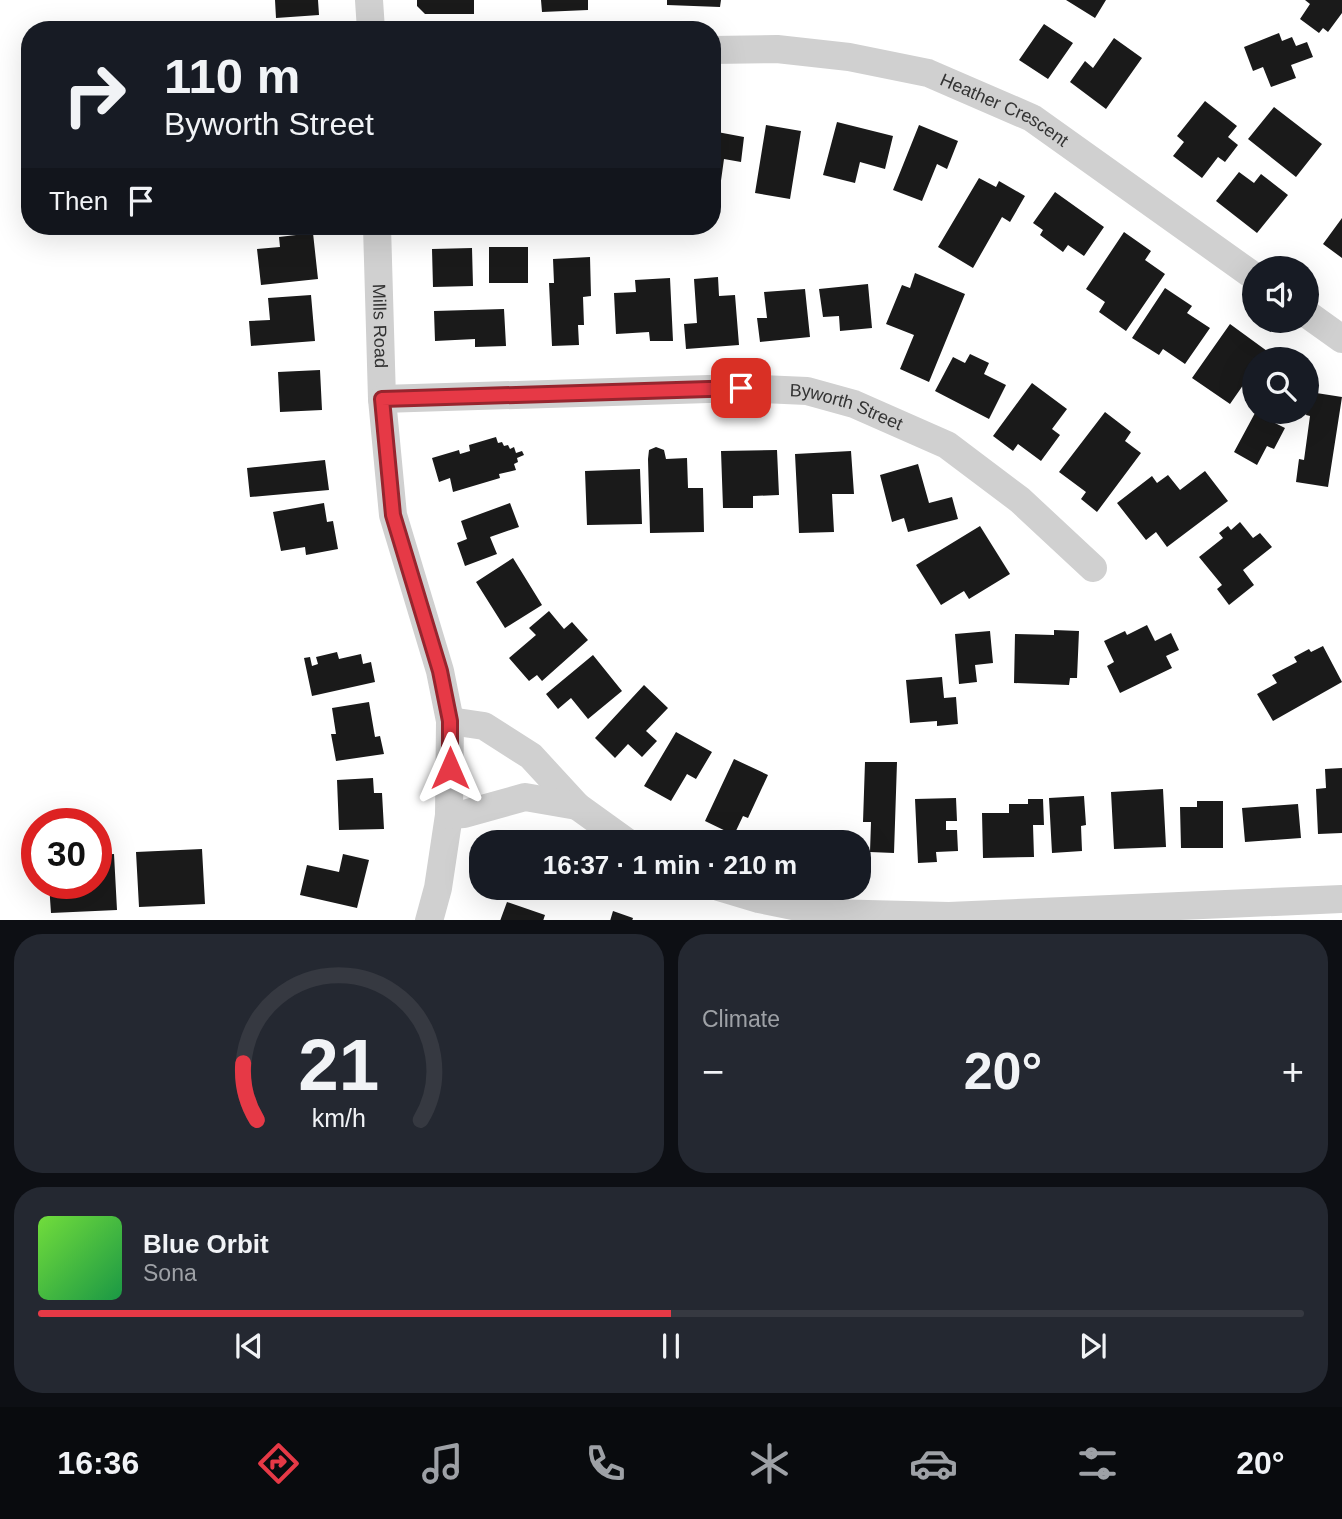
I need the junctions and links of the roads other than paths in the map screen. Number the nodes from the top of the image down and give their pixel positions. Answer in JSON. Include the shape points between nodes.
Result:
{"nodes":[{"id":1,"x":369,"y":0,"type":"edge"},
{"id":2,"x":370,"y":21,"type":"edge"},
{"id":3,"x":721,"y":51,"type":"edge"},
{"id":4,"x":377,"y":235,"type":"edge"},
{"id":5,"x":1242,"y":268,"type":"edge"},
{"id":6,"x":1319,"y":323,"type":"edge"},
{"id":7,"x":1342,"y":339,"type":"edge"},
{"id":8,"x":382,"y":399,"type":"junction"},
{"id":9,"x":1093,"y":568,"type":"dead end"},
{"id":10,"x":450,"y":721,"type":"junction"},
{"id":11,"x":577,"y":806,"type":"junction"},
{"id":12,"x":449,"y":815,"type":"junction"},
{"id":13,"x":610,"y":830,"type":"edge"},
{"id":14,"x":1342,"y":899,"type":"edge"},
{"id":15,"x":759,"y":900,"type":"edge"},
{"id":16,"x":429,"y":920,"type":"edge"}],
"edges":[{"from":1,"to":2,"type":"street"},
{"from":3,"to":5,"type":"street","name":"Heather Crescent","via":[[777,49],[928,73],[1032,118]]},
{"from":4,"to":8,"type":"street","name":"Mills Road"},
{"from":6,"to":7,"type":"street"},
{"from":8,"to":9,"type":"street","name":"Byworth Street","via":[[741,388],[807,391],[854,404],[947,446],[1020,500]]},
{"from":8,"to":10,"type":"street","name":"Mills Road","via":[[393,515],[440,671]]},
{"from":10,"to":11,"type":"street","via":[[484,726],[531,756]]},
{"from":10,"to":12,"type":"street","name":"Mills Road"},
{"from":11,"to":12,"type":"street","via":[[525,797]]},
{"from":11,"to":13,"type":"street"},
{"from":12,"to":16,"type":"street","name":"Mills Road"},
{"from":14,"to":15,"type":"street","via":[[935,915],[827,913]]}]}
